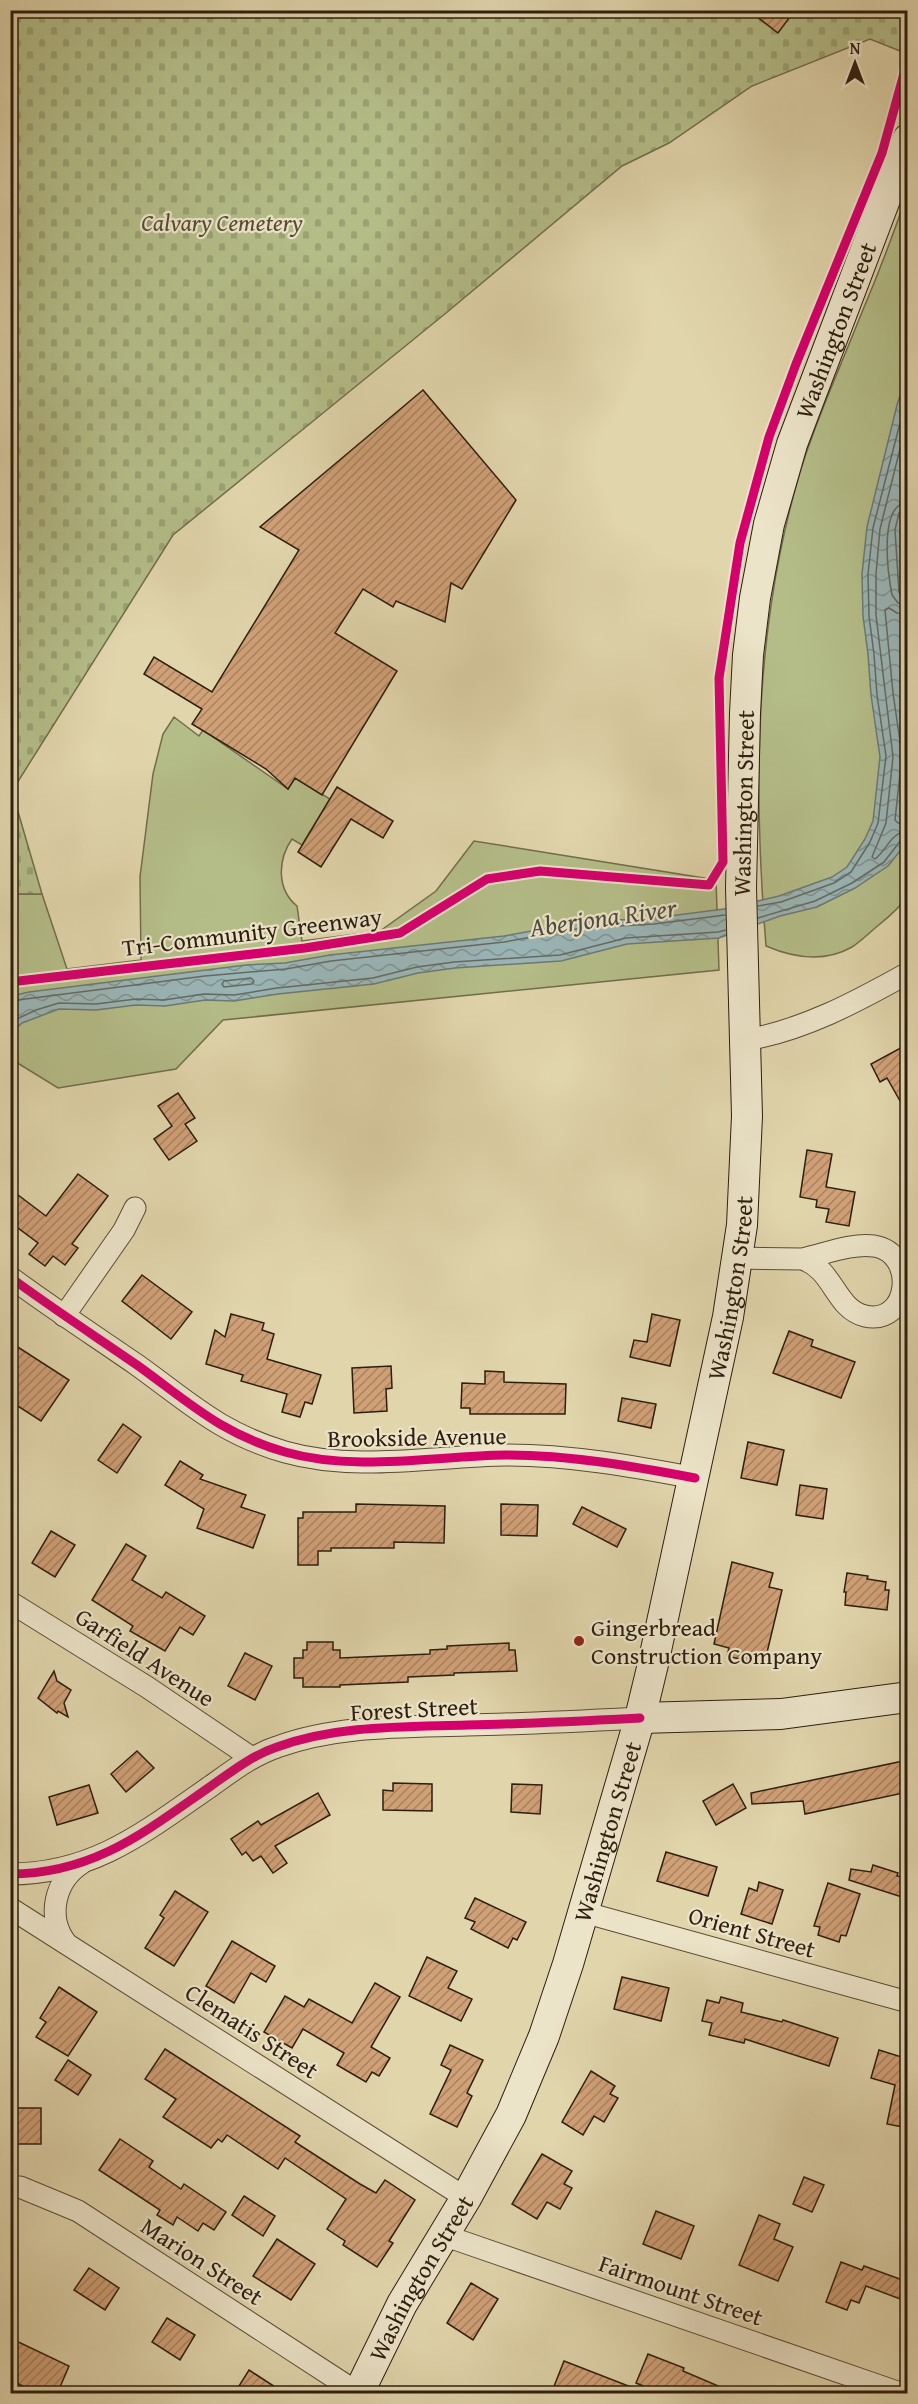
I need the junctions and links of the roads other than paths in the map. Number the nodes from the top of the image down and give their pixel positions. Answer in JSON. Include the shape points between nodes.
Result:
{"nodes":[{"id":1,"x":908,"y":139,"type":"edge"},
{"id":2,"x":908,"y":973,"type":"edge"},
{"id":3,"x":746,"y":1040,"type":"junction"},
{"id":4,"x":135,"y":1208,"type":"dead end"},
{"id":5,"x":737,"y":1258,"type":"junction"},
{"id":6,"x":802,"y":1259,"type":"junction"},
{"id":7,"x":10,"y":1278,"type":"edge"},
{"id":8,"x":64,"y":1316,"type":"junction"},
{"id":9,"x":695,"y":1478,"type":"junction"},
{"id":10,"x":10,"y":1602,"type":"edge"},
{"id":11,"x":908,"y":1697,"type":"edge"},
{"id":12,"x":640,"y":1718,"type":"junction"},
{"id":13,"x":252,"y":1758,"type":"junction"},
{"id":14,"x":82,"y":1863,"type":"junction"},
{"id":15,"x":10,"y":1874,"type":"edge"},
{"id":16,"x":10,"y":1908,"type":"edge"},
{"id":17,"x":583,"y":1912,"type":"junction"},
{"id":18,"x":66,"y":1943,"type":"junction"},
{"id":19,"x":908,"y":2002,"type":"edge"},
{"id":20,"x":10,"y":2187,"type":"edge"},
{"id":21,"x":466,"y":2198,"type":"junction"},
{"id":22,"x":443,"y":2235,"type":"junction"},
{"id":23,"x":358,"y":2393,"type":"edge"},
{"id":24,"x":903,"y":2394,"type":"edge"}],
"edges":[{"from":1,"to":3,"type":"main road","name":"Washington Street","via":[[795,435],[763,548],[748,655],[741,888]]},
{"from":2,"to":3,"type":"street","via":[[817,1020],[782,1033]]},
{"from":3,"to":5,"type":"main road","name":"Washington Street","via":[[747,1152]]},
{"from":4,"to":8,"type":"street"},
{"from":5,"to":6,"type":"street"},
{"from":5,"to":9,"type":"main road","name":"Washington Street"},
{"from":6,"to":6,"type":"street","via":[[822,1271],[843,1302],[856,1313],[872,1317],[889,1312],[904,1296],[904,1266],[896,1255],[884,1249],[868,1246]]},
{"from":7,"to":8,"type":"street","name":"Brookside Avenue"},
{"from":8,"to":9,"type":"street","name":"Brookside Avenue","via":[[207,1418],[286,1452],[343,1460],[550,1456]]},
{"from":9,"to":12,"type":"main road","name":"Washington Street"},
{"from":10,"to":13,"type":"street","name":"Garfield Avenue"},
{"from":11,"to":12,"type":"main road","name":"Forest Street","via":[[781,1714]]},
{"from":12,"to":13,"type":"street","name":"Forest Street","via":[[367,1730],[302,1739]]},
{"from":12,"to":17,"type":"main road","name":"Washington Street"},
{"from":13,"to":14,"type":"street","name":"Forest Street","via":[[131,1840]]},
{"from":14,"to":15,"type":"street","name":"Forest Street"},
{"from":14,"to":18,"type":"street","via":[[66,1878],[55,1902],[56,1924]]},
{"from":16,"to":18,"type":"street","name":"Clematis Street"},
{"from":17,"to":19,"type":"street","name":"Orient Street"},
{"from":17,"to":21,"type":"main road","name":"Washington Street","via":[[544,2036],[511,2115]]},
{"from":18,"to":21,"type":"street","name":"Clematis Street"},
{"from":20,"to":23,"type":"street","name":"Marion Street","via":[[20,2187],[78,2211]]},
{"from":21,"to":22,"type":"main road","name":"Washington Street"},
{"from":22,"to":23,"type":"main road","name":"Washington Street","via":[[402,2304]]},
{"from":22,"to":24,"type":"street","name":"Fairmount Street"}]}
